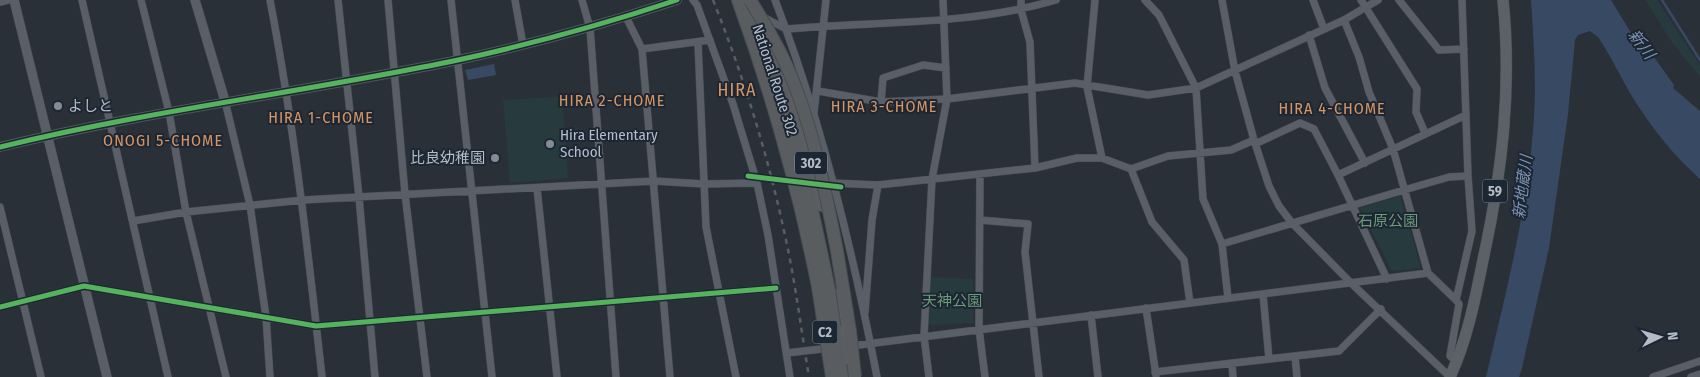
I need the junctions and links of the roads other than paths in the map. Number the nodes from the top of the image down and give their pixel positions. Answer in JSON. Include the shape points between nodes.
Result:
{"nodes":[{"id":1,"x":8,"y":0,"type":"edge"},
{"id":2,"x":14,"y":0,"type":"edge"},
{"id":3,"x":82,"y":0,"type":"edge"},
{"id":4,"x":141,"y":0,"type":"edge"},
{"id":5,"x":195,"y":0,"type":"edge"},
{"id":6,"x":270,"y":0,"type":"edge"},
{"id":7,"x":338,"y":0,"type":"edge"},
{"id":8,"x":388,"y":0,"type":"edge"},
{"id":9,"x":451,"y":0,"type":"edge"},
{"id":10,"x":515,"y":0,"type":"edge"},
{"id":11,"x":582,"y":0,"type":"edge"},
{"id":12,"x":677,"y":0,"type":"edge"},
{"id":13,"x":693,"y":0,"type":"edge"},
{"id":14,"x":732,"y":0,"type":"edge"},
{"id":15,"x":738,"y":0,"type":"edge"},
{"id":16,"x":750,"y":0,"type":"edge"},
{"id":17,"x":758,"y":0,"type":"edge"},
{"id":18,"x":775,"y":0,"type":"edge"},
{"id":19,"x":826,"y":0,"type":"edge"},
{"id":20,"x":943,"y":0,"type":"edge"},
{"id":21,"x":1021,"y":0,"type":"edge"},
{"id":22,"x":1056,"y":0,"type":"edge"},
{"id":23,"x":1095,"y":0,"type":"edge"},
{"id":24,"x":1145,"y":0,"type":"edge"},
{"id":25,"x":1222,"y":0,"type":"edge"},
{"id":26,"x":1313,"y":0,"type":"edge"},
{"id":27,"x":1361,"y":0,"type":"edge"},
{"id":28,"x":1378,"y":0,"type":"edge"},
{"id":29,"x":1399,"y":0,"type":"edge"},
{"id":30,"x":1462,"y":0,"type":"edge"},
{"id":31,"x":1504,"y":0,"type":"edge"},
{"id":32,"x":0,"y":2,"type":"edge"},
{"id":33,"x":1364,"y":8,"type":"junction"},
{"id":34,"x":1021,"y":10,"type":"junction"},
{"id":35,"x":626,"y":17,"type":"junction"},
{"id":36,"x":765,"y":18,"type":"junction"},
{"id":37,"x":943,"y":20,"type":"junction"},
{"id":38,"x":1344,"y":20,"type":"junction"},
{"id":39,"x":825,"y":25,"type":"junction"},
{"id":40,"x":590,"y":28,"type":"junction"},
{"id":41,"x":786,"y":29,"type":"junction"},
{"id":42,"x":1324,"y":29,"type":"junction"},
{"id":43,"x":1310,"y":35,"type":"junction"},
{"id":44,"x":710,"y":40,"type":"junction"},
{"id":45,"x":698,"y":42,"type":"junction"},
{"id":46,"x":524,"y":45,"type":"junction"},
{"id":47,"x":642,"y":49,"type":"junction"},
{"id":48,"x":1464,"y":49,"type":"junction"},
{"id":49,"x":456,"y":60,"type":"junction"},
{"id":50,"x":946,"y":68,"type":"junction"},
{"id":51,"x":1235,"y":70,"type":"junction"},
{"id":52,"x":395,"y":71,"type":"junction"},
{"id":53,"x":346,"y":80,"type":"junction"},
{"id":54,"x":1087,"y":87,"type":"junction"},
{"id":55,"x":1196,"y":88,"type":"junction"},
{"id":56,"x":1031,"y":89,"type":"junction"},
{"id":57,"x":287,"y":90,"type":"junction"},
{"id":58,"x":818,"y":92,"type":"junction"},
{"id":59,"x":947,"y":98,"type":"junction"},
{"id":60,"x":225,"y":101,"type":"junction"},
{"id":61,"x":881,"y":102,"type":"junction"},
{"id":62,"x":169,"y":112,"type":"junction"},
{"id":63,"x":1466,"y":115,"type":"junction"},
{"id":64,"x":814,"y":116,"type":"junction"},
{"id":65,"x":112,"y":122,"type":"junction"},
{"id":66,"x":1425,"y":134,"type":"junction"},
{"id":67,"x":48,"y":135,"type":"junction"},
{"id":68,"x":1254,"y":142,"type":"junction"},
{"id":69,"x":0,"y":147,"type":"edge"},
{"id":70,"x":1393,"y":149,"type":"junction"},
{"id":71,"x":1200,"y":152,"type":"junction"},
{"id":72,"x":1102,"y":158,"type":"junction"},
{"id":73,"x":1365,"y":163,"type":"junction"},
{"id":74,"x":1035,"y":168,"type":"junction"},
{"id":75,"x":1130,"y":169,"type":"junction"},
{"id":76,"x":980,"y":174,"type":"junction"},
{"id":77,"x":1338,"y":175,"type":"junction"},
{"id":78,"x":1468,"y":176,"type":"junction"},
{"id":79,"x":932,"y":179,"type":"junction"},
{"id":80,"x":654,"y":181,"type":"junction"},
{"id":81,"x":757,"y":183,"type":"junction"},
{"id":82,"x":603,"y":184,"type":"junction"},
{"id":83,"x":704,"y":184,"type":"junction"},
{"id":84,"x":832,"y":184,"type":"junction"},
{"id":85,"x":878,"y":185,"type":"junction"},
{"id":86,"x":537,"y":188,"type":"junction"},
{"id":87,"x":1404,"y":190,"type":"junction"},
{"id":88,"x":470,"y":191,"type":"junction"},
{"id":89,"x":406,"y":194,"type":"junction"},
{"id":90,"x":359,"y":197,"type":"junction"},
{"id":91,"x":303,"y":200,"type":"junction"},
{"id":92,"x":1353,"y":204,"type":"junction"},
{"id":93,"x":250,"y":205,"type":"junction"},
{"id":94,"x":0,"y":207,"type":"edge"},
{"id":95,"x":186,"y":212,"type":"junction"},
{"id":96,"x":980,"y":220,"type":"junction"},
{"id":97,"x":134,"y":221,"type":"junction"},
{"id":98,"x":1292,"y":223,"type":"junction"},
{"id":99,"x":1222,"y":244,"type":"junction"},
{"id":100,"x":1428,"y":274,"type":"junction"},
{"id":101,"x":1387,"y":279,"type":"junction"},
{"id":102,"x":1351,"y":283,"type":"junction"},
{"id":103,"x":84,"y":286,"type":"junction"},
{"id":104,"x":776,"y":288,"type":"junction"},
{"id":105,"x":718,"y":292,"type":"junction"},
{"id":106,"x":1263,"y":294,"type":"junction"},
{"id":107,"x":662,"y":297,"type":"junction"},
{"id":108,"x":150,"y":298,"type":"junction"},
{"id":109,"x":1228,"y":298,"type":"junction"},
{"id":110,"x":1456,"y":300,"type":"junction"},
{"id":111,"x":22,"y":301,"type":"junction"},
{"id":112,"x":612,"y":301,"type":"junction"},
{"id":113,"x":1190,"y":303,"type":"junction"},
{"id":114,"x":0,"y":307,"type":"edge"},
{"id":115,"x":549,"y":307,"type":"junction"},
{"id":116,"x":1146,"y":308,"type":"junction"},
{"id":117,"x":209,"y":309,"type":"junction"},
{"id":118,"x":1381,"y":309,"type":"junction"},
{"id":119,"x":485,"y":312,"type":"junction"},
{"id":120,"x":1091,"y":315,"type":"junction"},
{"id":121,"x":266,"y":317,"type":"junction"},
{"id":122,"x":419,"y":318,"type":"junction"},
{"id":123,"x":865,"y":319,"type":"junction"},
{"id":124,"x":370,"y":321,"type":"junction"},
{"id":125,"x":1032,"y":323,"type":"junction"},
{"id":126,"x":316,"y":326,"type":"junction"},
{"id":127,"x":979,"y":329,"type":"junction"},
{"id":128,"x":847,"y":331,"type":"junction"},
{"id":129,"x":924,"y":336,"type":"junction"},
{"id":130,"x":870,"y":343,"type":"junction"},
{"id":131,"x":787,"y":353,"type":"junction"},
{"id":132,"x":1295,"y":356,"type":"junction"},
{"id":133,"x":1269,"y":359,"type":"junction"},
{"id":134,"x":1700,"y":361,"type":"edge"},
{"id":135,"x":1457,"y":362,"type":"junction"},
{"id":136,"x":1232,"y":364,"type":"junction"},
{"id":137,"x":1700,"y":374,"type":"edge"},
{"id":138,"x":1156,"y":375,"type":"edge"},
{"id":139,"x":40,"y":377,"type":"edge"},
{"id":140,"x":107,"y":377,"type":"edge"},
{"id":141,"x":168,"y":377,"type":"edge"},
{"id":142,"x":226,"y":377,"type":"edge"},
{"id":143,"x":270,"y":377,"type":"edge"},
{"id":144,"x":322,"y":377,"type":"edge"},
{"id":145,"x":375,"y":377,"type":"edge"},
{"id":146,"x":427,"y":377,"type":"edge"},
{"id":147,"x":492,"y":377,"type":"edge"},
{"id":148,"x":557,"y":377,"type":"edge"},
{"id":149,"x":616,"y":377,"type":"edge"},
{"id":150,"x":670,"y":377,"type":"edge"},
{"id":151,"x":736,"y":377,"type":"edge"},
{"id":152,"x":790,"y":377,"type":"edge"},
{"id":153,"x":826,"y":377,"type":"edge"},
{"id":154,"x":832,"y":377,"type":"edge"},
{"id":155,"x":842,"y":377,"type":"edge"},
{"id":156,"x":850,"y":377,"type":"edge"},
{"id":157,"x":855,"y":377,"type":"edge"},
{"id":158,"x":877,"y":377,"type":"edge"},
{"id":159,"x":929,"y":377,"type":"edge"},
{"id":160,"x":985,"y":377,"type":"edge"},
{"id":161,"x":1039,"y":377,"type":"edge"},
{"id":162,"x":1098,"y":377,"type":"edge"},
{"id":163,"x":1233,"y":377,"type":"edge"},
{"id":164,"x":1297,"y":377,"type":"edge"},
{"id":165,"x":1450,"y":377,"type":"edge"},
{"id":166,"x":1653,"y":377,"type":"edge"},
{"id":167,"x":1691,"y":377,"type":"edge"}],
"edges":[{"from":1,"to":32,"type":"street"},
{"from":2,"to":67,"type":"street"},
{"from":3,"to":65,"type":"street"},
{"from":4,"to":62,"type":"street"},
{"from":5,"to":60,"type":"street"},
{"from":6,"to":57,"type":"street"},
{"from":7,"to":53,"type":"street"},
{"from":8,"to":52,"type":"street"},
{"from":9,"to":49,"type":"street"},
{"from":10,"to":46,"type":"street"},
{"from":11,"to":40,"type":"street"},
{"from":12,"to":35,"type":"street"},
{"from":13,"to":44,"type":"street"},
{"from":14,"to":153,"type":"highway","name":"National Route 302","number":"302","via":[[783,155],[806,250]]},
{"from":15,"to":154,"type":"highway","number":"C2","bridge":true,"via":[[791,161],[818,287]]},
{"from":16,"to":128,"type":"highway","bridge":true,"via":[[780,51],[799,101],[837,251]]},
{"from":16,"to":155,"type":"highway","number":"C2","bridge":true,"via":[[778,83],[812,204]]},
{"from":17,"to":36,"type":"highway","name":"National Route 302","number":"302"},
{"from":18,"to":41,"type":"street"},
{"from":19,"to":39,"type":"street"},
{"from":20,"to":37,"type":"street"},
{"from":21,"to":34,"type":"street"},
{"from":22,"to":34,"type":"street"},
{"from":23,"to":54,"type":"street"},
{"from":24,"to":55,"type":"street","via":[[1160,15]]},
{"from":25,"to":51,"type":"street"},
{"from":26,"to":42,"type":"street"},
{"from":27,"to":33,"type":"street"},
{"from":28,"to":33,"type":"street"},
{"from":29,"to":48,"type":"street","via":[[1438,50]]},
{"from":30,"to":48,"type":"street"},
{"from":31,"to":135,"type":"main road","number":"59","via":[[1508,71],[1503,137],[1487,242]]},
{"from":33,"to":38,"type":"street"},
{"from":33,"to":66,"type":"street","via":[[1417,89],[1416,112]]},
{"from":34,"to":37,"type":"street"},
{"from":34,"to":56,"type":"street","via":[[1030,42]]},
{"from":35,"to":40,"type":"street"},
{"from":35,"to":47,"type":"street"},
{"from":36,"to":41,"type":"street"},
{"from":36,"to":128,"type":"highway","name":"National Route 302","number":"302","via":[[816,180]]},
{"from":37,"to":39,"type":"street"},
{"from":37,"to":50,"type":"street"},
{"from":38,"to":42,"type":"street"},
{"from":38,"to":70,"type":"street"},
{"from":39,"to":41,"type":"street"},
{"from":39,"to":58,"type":"street"},
{"from":40,"to":46,"type":"street"},
{"from":40,"to":82,"type":"street"},
{"from":41,"to":64,"type":"street"},
{"from":42,"to":43,"type":"street"},
{"from":43,"to":51,"type":"street"},
{"from":43,"to":73,"type":"street","via":[[1325,88]]},
{"from":44,"to":45,"type":"street"},
{"from":44,"to":81,"type":"street"},
{"from":45,"to":47,"type":"street"},
{"from":45,"to":83,"type":"street"},
{"from":46,"to":49,"type":"street"},
{"from":47,"to":80,"type":"street"},
{"from":48,"to":63,"type":"street"},
{"from":49,"to":52,"type":"street"},
{"from":49,"to":88,"type":"street"},
{"from":50,"to":59,"type":"street"},
{"from":50,"to":61,"type":"street","via":[[923,65],[883,78]]},
{"from":51,"to":55,"type":"street"},
{"from":51,"to":68,"type":"street"},
{"from":52,"to":53,"type":"street"},
{"from":52,"to":89,"type":"street"},
{"from":53,"to":57,"type":"street"},
{"from":53,"to":90,"type":"street"},
{"from":54,"to":55,"type":"street","via":[[1148,95]]},
{"from":54,"to":56,"type":"street","via":[[1075,83]]},
{"from":54,"to":72,"type":"street"},
{"from":55,"to":71,"type":"street"},
{"from":56,"to":59,"type":"street"},
{"from":56,"to":74,"type":"street"},
{"from":57,"to":60,"type":"street"},
{"from":57,"to":91,"type":"street"},
{"from":58,"to":61,"type":"street"},
{"from":58,"to":64,"type":"street"},
{"from":59,"to":61,"type":"street"},
{"from":59,"to":79,"type":"street"},
{"from":60,"to":62,"type":"street"},
{"from":60,"to":93,"type":"street"},
{"from":62,"to":65,"type":"street"},
{"from":62,"to":95,"type":"street"},
{"from":63,"to":66,"type":"street"},
{"from":63,"to":78,"type":"street"},
{"from":64,"to":84,"type":"street"},
{"from":65,"to":67,"type":"street"},
{"from":65,"to":97,"type":"street"},
{"from":66,"to":70,"type":"street"},
{"from":67,"to":69,"type":"street"},
{"from":67,"to":103,"type":"street"},
{"from":68,"to":71,"type":"street","via":[[1231,150]]},
{"from":68,"to":77,"type":"street","via":[[1300,123],[1314,129]]},
{"from":68,"to":98,"type":"street","via":[[1269,186]]},
{"from":70,"to":73,"type":"street"},
{"from":70,"to":87,"type":"street"},
{"from":71,"to":75,"type":"street","via":[[1168,156]]},
{"from":71,"to":99,"type":"street","via":[[1203,199]]},
{"from":72,"to":74,"type":"street","via":[[1077,158]]},
{"from":72,"to":75,"type":"street"},
{"from":73,"to":77,"type":"street"},
{"from":74,"to":76,"type":"street"},
{"from":75,"to":113,"type":"street","via":[[1152,222],[1184,260]]},
{"from":76,"to":79,"type":"street"},
{"from":76,"to":96,"type":"street"},
{"from":77,"to":92,"type":"street"},
{"from":78,"to":87,"type":"street","via":[[1449,177]]},
{"from":78,"to":110,"type":"street","via":[[1472,232]]},
{"from":79,"to":85,"type":"street"},
{"from":79,"to":129,"type":"street"},
{"from":80,"to":82,"type":"street"},
{"from":80,"to":83,"type":"street"},
{"from":80,"to":107,"type":"street"},
{"from":81,"to":83,"type":"street"},
{"from":81,"to":104,"type":"street"},
{"from":82,"to":86,"type":"street"},
{"from":82,"to":112,"type":"street"},
{"from":83,"to":105,"type":"street","via":[[706,227]]},
{"from":84,"to":85,"type":"street"},
{"from":84,"to":123,"type":"street"},
{"from":85,"to":123,"type":"street","via":[[872,220]]},
{"from":86,"to":88,"type":"street"},
{"from":86,"to":115,"type":"street"},
{"from":87,"to":92,"type":"street"},
{"from":87,"to":100,"type":"street"},
{"from":88,"to":89,"type":"street"},
{"from":88,"to":119,"type":"street"},
{"from":89,"to":90,"type":"street"},
{"from":89,"to":122,"type":"street"},
{"from":90,"to":91,"type":"street"},
{"from":90,"to":124,"type":"street"},
{"from":91,"to":93,"type":"street"},
{"from":91,"to":126,"type":"street"},
{"from":92,"to":98,"type":"street"},
{"from":92,"to":101,"type":"street"},
{"from":93,"to":95,"type":"street"},
{"from":93,"to":121,"type":"street"},
{"from":94,"to":111,"type":"street"},
{"from":95,"to":97,"type":"street"},
{"from":95,"to":117,"type":"street"},
{"from":96,"to":125,"type":"street","via":[[1028,224],[1026,252]]},
{"from":96,"to":127,"type":"street"},
{"from":97,"to":108,"type":"street"},
{"from":98,"to":99,"type":"street"},
{"from":98,"to":102,"type":"street"},
{"from":99,"to":109,"type":"street"},
{"from":100,"to":101,"type":"street"},
{"from":100,"to":110,"type":"street"},
{"from":101,"to":102,"type":"street"},
{"from":102,"to":106,"type":"street"},
{"from":102,"to":118,"type":"street"},
{"from":103,"to":108,"type":"street"},
{"from":103,"to":111,"type":"street"},
{"from":103,"to":140,"type":"street"},
{"from":104,"to":105,"type":"street"},
{"from":104,"to":131,"type":"street"},
{"from":105,"to":107,"type":"street"},
{"from":105,"to":151,"type":"street"},
{"from":106,"to":109,"type":"street"},
{"from":106,"to":133,"type":"street"},
{"from":107,"to":112,"type":"street"},
{"from":107,"to":150,"type":"street"},
{"from":108,"to":117,"type":"street"},
{"from":108,"to":141,"type":"street"},
{"from":109,"to":113,"type":"street"},
{"from":110,"to":135,"type":"street","via":[[1459,304],[1450,356]]},
{"from":111,"to":114,"type":"street"},
{"from":111,"to":139,"type":"street"},
{"from":112,"to":115,"type":"street"},
{"from":112,"to":149,"type":"street"},
{"from":113,"to":116,"type":"street"},
{"from":115,"to":119,"type":"street"},
{"from":115,"to":148,"type":"street"},
{"from":116,"to":120,"type":"street"},
{"from":116,"to":138,"type":"street"},
{"from":117,"to":121,"type":"street"},
{"from":117,"to":142,"type":"street"},
{"from":118,"to":132,"type":"street","via":[[1339,351]]},
{"from":118,"to":165,"type":"street"},
{"from":119,"to":122,"type":"street"},
{"from":119,"to":147,"type":"street"},
{"from":120,"to":125,"type":"street"},
{"from":120,"to":162,"type":"street"},
{"from":121,"to":126,"type":"street"},
{"from":121,"to":143,"type":"street"},
{"from":122,"to":124,"type":"street"},
{"from":122,"to":146,"type":"street"},
{"from":123,"to":130,"type":"street"},
{"from":124,"to":126,"type":"street"},
{"from":124,"to":145,"type":"street"},
{"from":125,"to":127,"type":"street"},
{"from":125,"to":161,"type":"street"},
{"from":126,"to":144,"type":"street"},
{"from":127,"to":129,"type":"street"},
{"from":127,"to":160,"type":"street"},
{"from":128,"to":156,"type":"highway","name":"National Route 302","number":"302","bridge":true},
{"from":128,"to":157,"type":"highway","bridge":true},
{"from":129,"to":130,"type":"street"},
{"from":129,"to":159,"type":"street"},
{"from":130,"to":131,"type":"street"},
{"from":130,"to":158,"type":"street"},
{"from":131,"to":152,"type":"street"},
{"from":132,"to":133,"type":"street"},
{"from":132,"to":164,"type":"street"},
{"from":133,"to":136,"type":"street"},
{"from":134,"to":166,"type":"street"},
{"from":135,"to":165,"type":"main road","number":"59"},
{"from":136,"to":138,"type":"street"},
{"from":136,"to":163,"type":"street"},
{"from":137,"to":167,"type":"street"}]}
